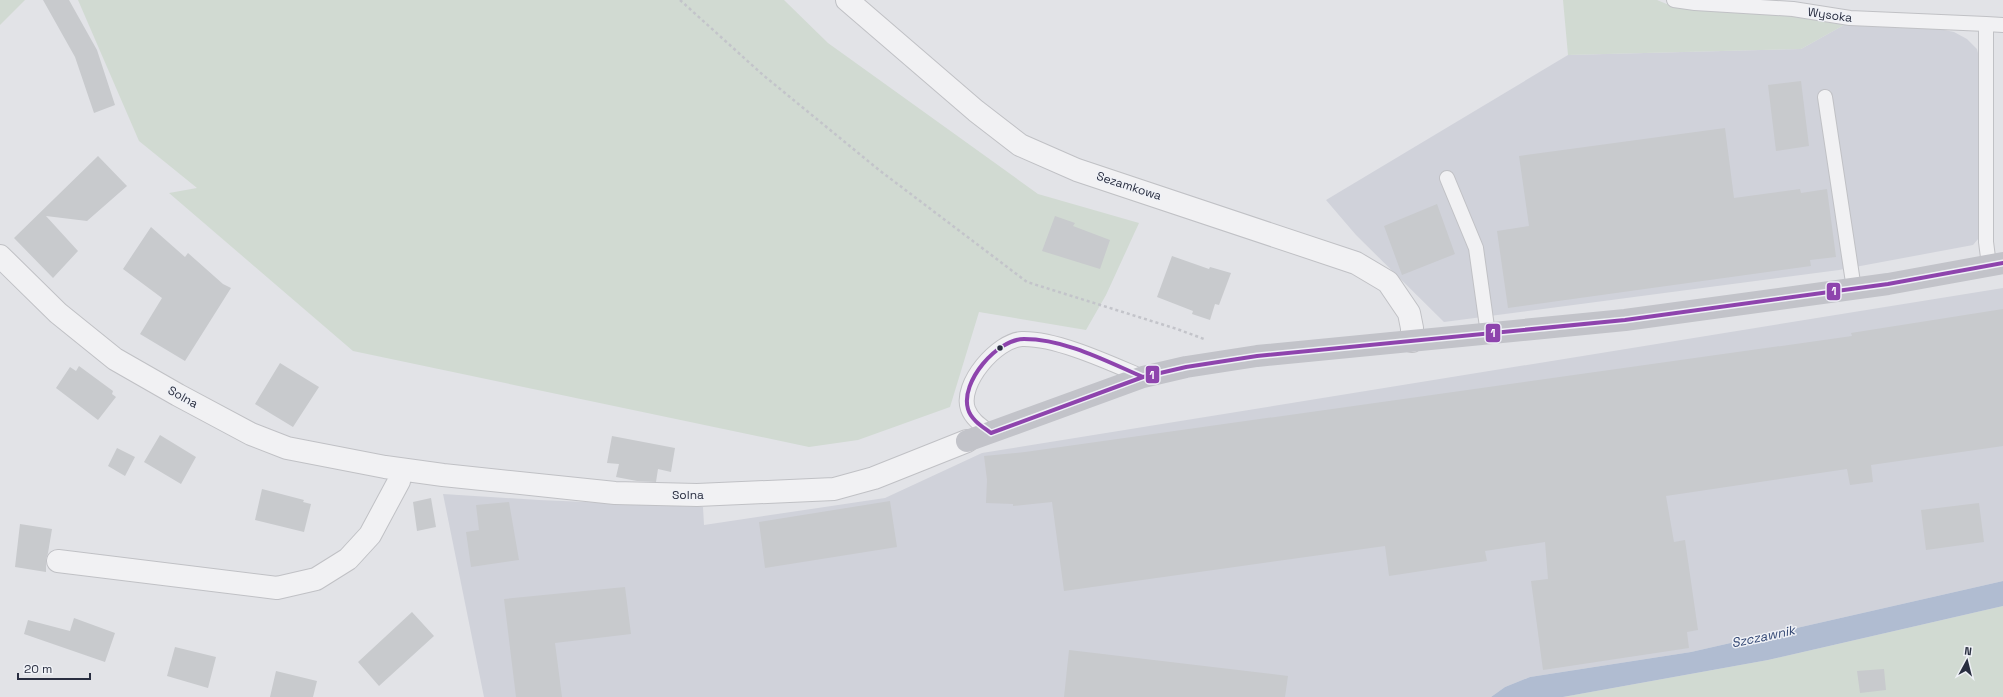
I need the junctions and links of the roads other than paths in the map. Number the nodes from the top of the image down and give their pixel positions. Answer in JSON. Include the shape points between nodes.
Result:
{"nodes":[{"id":1,"x":847,"y":0,"type":"edge"},
{"id":2,"x":1674,"y":0,"type":"edge"},
{"id":3,"x":1986,"y":24,"type":"junction"},
{"id":4,"x":2003,"y":25,"type":"edge"},
{"id":5,"x":1825,"y":97,"type":"dead end"},
{"id":6,"x":1447,"y":178,"type":"dead end"},
{"id":7,"x":0,"y":256,"type":"edge"},
{"id":8,"x":1996,"y":264,"type":"edge"},
{"id":9,"x":1854,"y":289,"type":"junction"},
{"id":10,"x":1488,"y":334,"type":"junction"},
{"id":11,"x":1412,"y":341,"type":"junction"},
{"id":12,"x":1143,"y":377,"type":"junction"},
{"id":13,"x":991,"y":433,"type":"junction"},
{"id":14,"x":401,"y":470,"type":"junction"},
{"id":15,"x":58,"y":561,"type":"dead end"}],
"edges":[{"from":1,"to":11,"type":"street","name":"Sezamkowa","via":[[976,111],[1020,145],[1078,170],[1356,263],[1388,282],[1408,313]]},
{"from":2,"to":3,"type":"lane","name":"Wysoka","via":[[1793,9],[1850,18]]},
{"from":3,"to":4,"type":"lane","name":"Wysoka"},
{"from":3,"to":8,"type":"lane","via":[[1986,242]]},
{"from":5,"to":9,"type":"lane"},
{"from":6,"to":10,"type":"lane","via":[[1476,248]]},
{"from":7,"to":14,"type":"street","name":"Solna","via":[[58,313],[115,359],[252,434],[287,448]]},
{"from":8,"to":9,"type":"street"},
{"from":9,"to":10,"type":"street","via":[[1625,320]]},
{"from":10,"to":11,"type":"street"},
{"from":11,"to":12,"type":"street","via":[[1257,356]]},
{"from":12,"to":13,"type":"street"},
{"from":12,"to":13,"type":"lane","via":[[1093,356],[1040,340],[1021,339],[1000,348],[976,371],[967,392],[968,409],[976,422]]},
{"from":13,"to":14,"type":"street","name":"Solna","via":[[874,478],[826,489],[697,495],[615,493]]},
{"from":14,"to":15,"type":"street","via":[[399,482],[370,535],[348,559],[316,579],[277,588]]}]}
